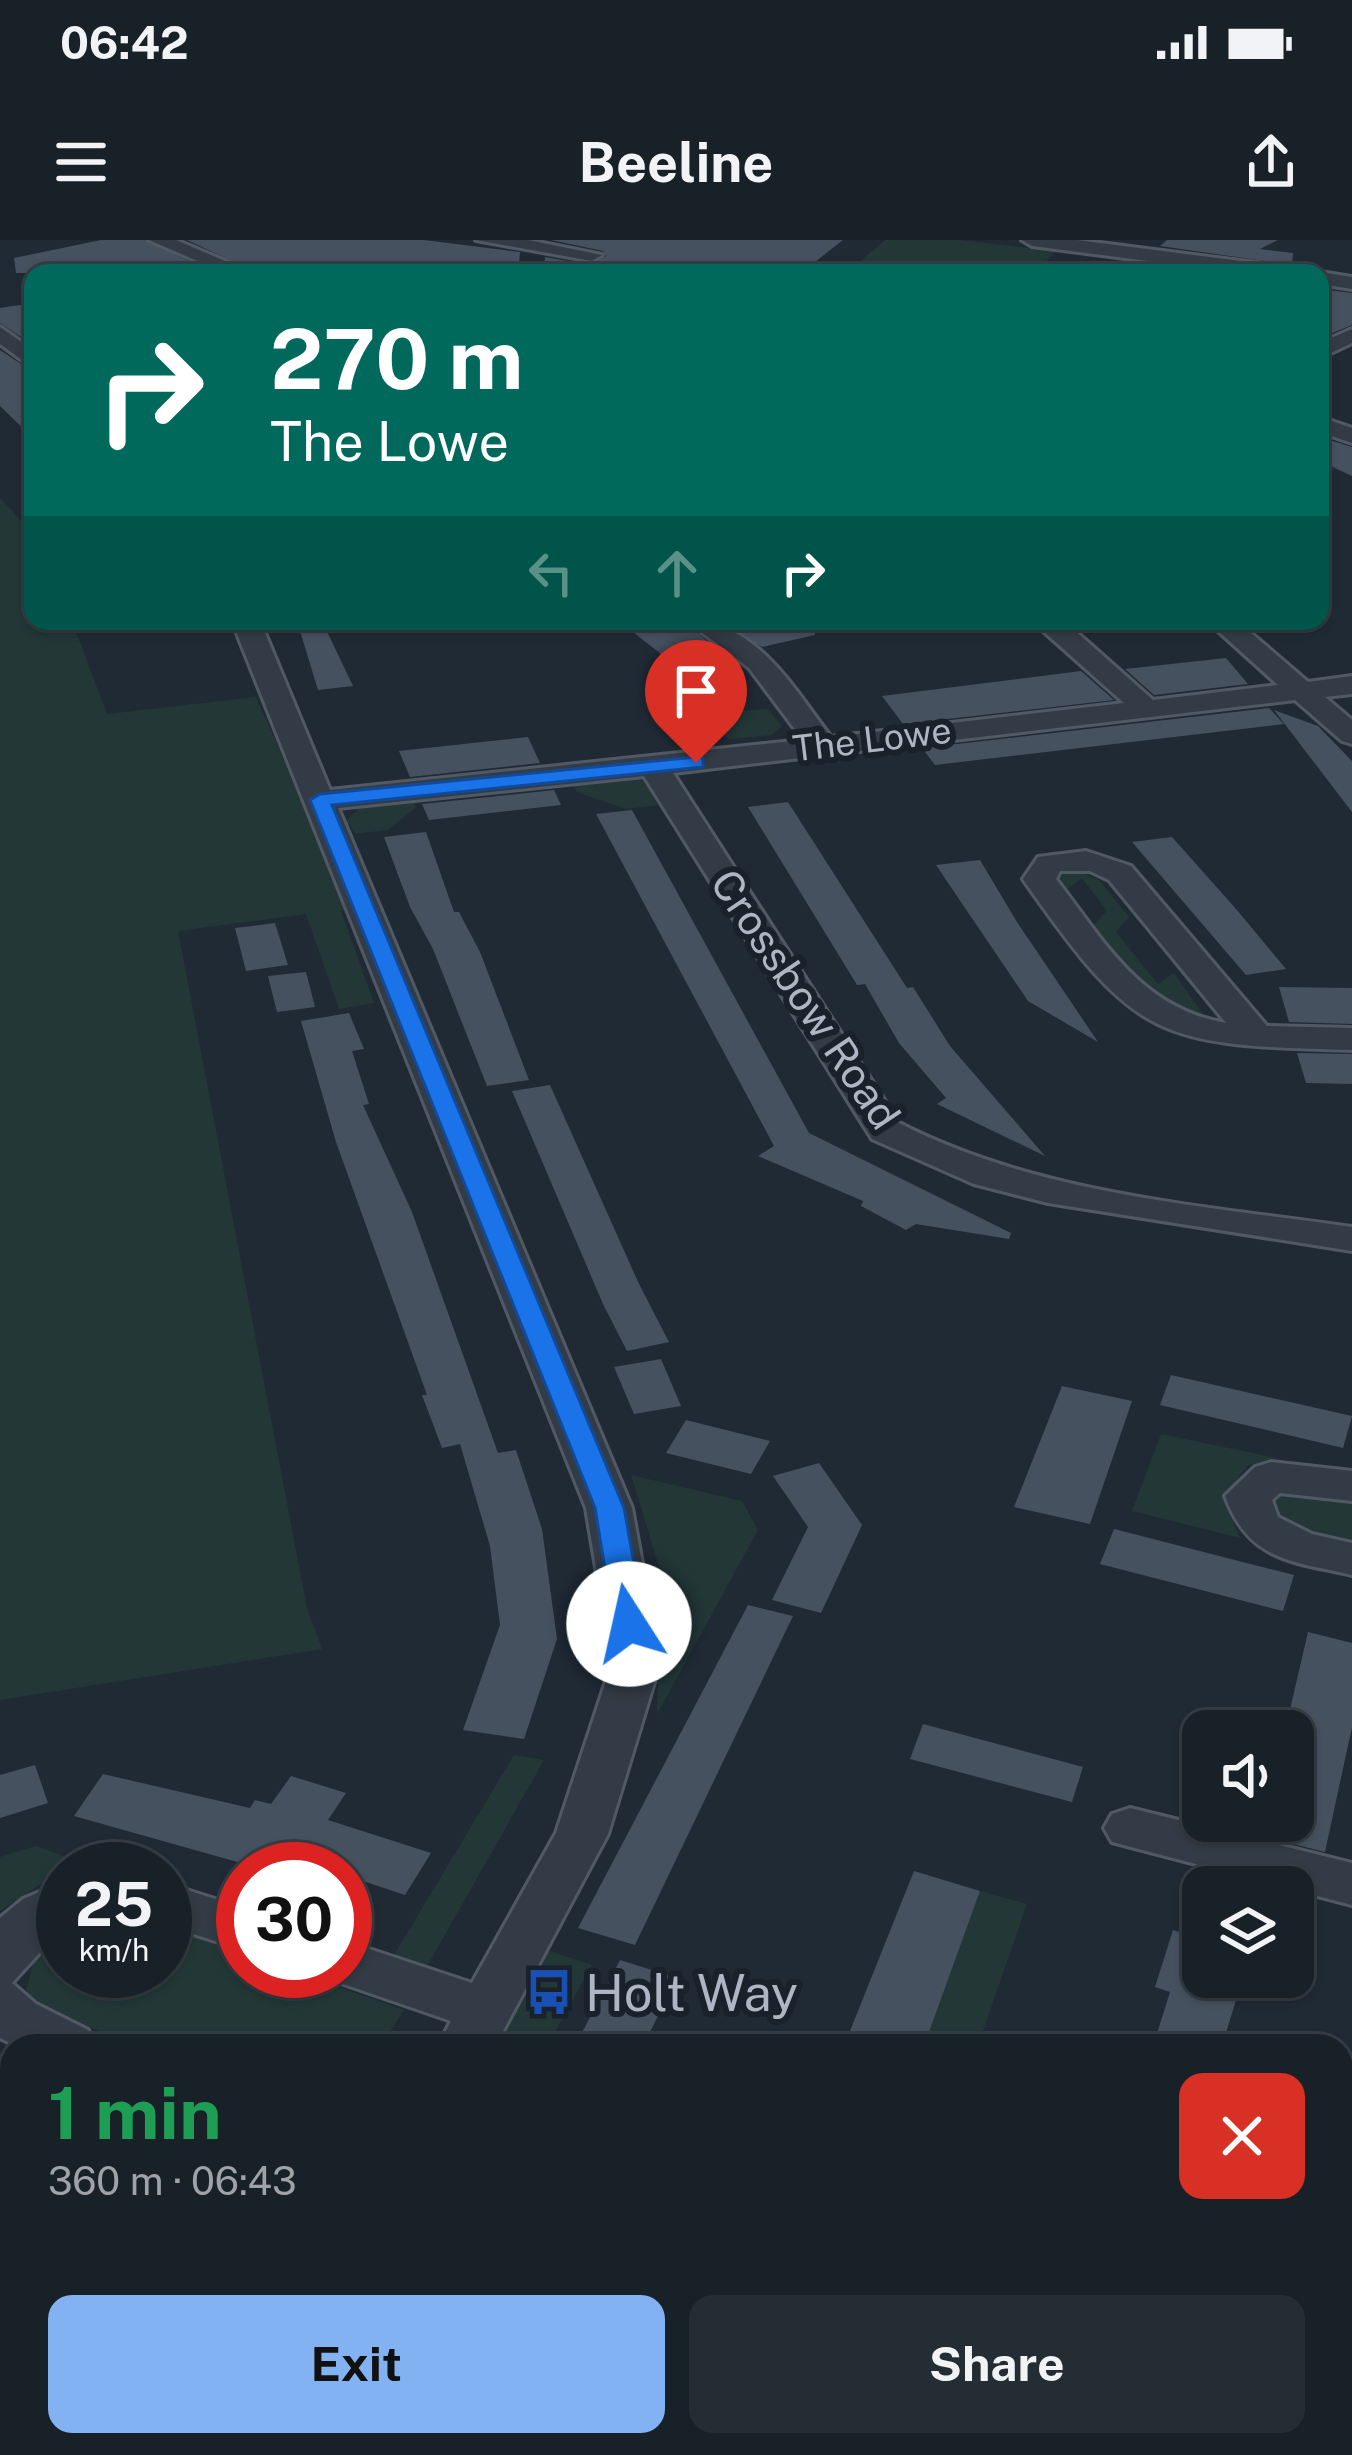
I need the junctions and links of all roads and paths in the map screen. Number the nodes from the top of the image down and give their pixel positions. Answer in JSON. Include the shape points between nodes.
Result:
{"nodes":[{"id":1,"x":158,"y":240,"type":"edge"},
{"id":2,"x":486,"y":240,"type":"edge"},
{"id":3,"x":616,"y":240,"type":"edge"},
{"id":4,"x":1032,"y":240,"type":"edge"},
{"id":5,"x":1233,"y":240,"type":"edge"},
{"id":6,"x":592,"y":255,"type":"junction"},
{"id":7,"x":1210,"y":262,"type":"junction"},
{"id":8,"x":220,"y":264,"type":"edge"},
{"id":9,"x":570,"y":264,"type":"edge"},
{"id":10,"x":1224,"y":264,"type":"edge"},
{"id":11,"x":0,"y":333,"type":"edge"},
{"id":12,"x":24,"y":353,"type":"edge"},
{"id":13,"x":250,"y":630,"type":"edge"},
{"id":14,"x":714,"y":630,"type":"edge"},
{"id":15,"x":1232,"y":630,"type":"edge"},
{"id":16,"x":1047,"y":632,"type":"edge"},
{"id":17,"x":1352,"y":685,"type":"edge"},
{"id":18,"x":1305,"y":690,"type":"junction"},
{"id":19,"x":1146,"y":709,"type":"junction"},
{"id":20,"x":1352,"y":735,"type":"edge"},
{"id":21,"x":821,"y":743,"type":"junction"},
{"id":22,"x":655,"y":769,"type":"junction"},
{"id":23,"x":320,"y":800,"type":"junction"},
{"id":24,"x":1255,"y":1035,"type":"junction"},
{"id":25,"x":1352,"y":1039,"type":"edge"},
{"id":26,"x":1352,"y":1239,"type":"edge"},
{"id":27,"x":1352,"y":1486,"type":"edge"},
{"id":28,"x":1352,"y":1559,"type":"edge"},
{"id":29,"x":1130,"y":1828,"type":"dead end"},
{"id":30,"x":1352,"y":1884,"type":"edge"},
{"id":31,"x":36,"y":1917,"type":"edge"},
{"id":32,"x":0,"y":1965,"type":"edge"},
{"id":33,"x":372,"y":1976,"type":"edge"},
{"id":34,"x":0,"y":2001,"type":"edge"},
{"id":35,"x":477,"y":2028,"type":"edge"},
{"id":36,"x":44,"y":2034,"type":"edge"}],
"edges":[{"from":1,"to":8,"type":"street"},
{"from":2,"to":6,"type":"street"},
{"from":3,"to":6,"type":"street"},
{"from":4,"to":7,"type":"street"},
{"from":5,"to":7,"type":"street"},
{"from":6,"to":9,"type":"street"},
{"from":7,"to":10,"type":"street"},
{"from":11,"to":12,"type":"street"},
{"from":13,"to":23,"type":"street"},
{"from":14,"to":21,"type":"street","via":[[760,662]]},
{"from":15,"to":18,"type":"street"},
{"from":16,"to":19,"type":"street","via":[[1079,644]]},
{"from":17,"to":18,"type":"street","name":"The Lowe"},
{"from":18,"to":19,"type":"street","name":"The Lowe"},
{"from":18,"to":20,"type":"street"},
{"from":19,"to":21,"type":"street","name":"The Lowe"},
{"from":21,"to":22,"type":"street","name":"The Lowe"},
{"from":22,"to":23,"type":"street","name":"The Lowe"},
{"from":22,"to":26,"type":"street","name":"Crossbow Road","via":[[885,1131],[1027,1187]]},
{"from":23,"to":35,"type":"street","via":[[609,1508],[636,1663],[582,1834]]},
{"from":24,"to":24,"type":"street","via":[[1169,1020],[1125,991],[1040,879],[1049,864],[1077,858],[1120,873]]},
{"from":24,"to":25,"type":"street"},
{"from":27,"to":28,"type":"street","via":[[1270,1477],[1248,1496],[1259,1526],[1300,1547]]},
{"from":29,"to":30,"type":"street"},
{"from":31,"to":32,"type":"street","via":[[14,1935]]},
{"from":33,"to":35,"type":"street"},
{"from":34,"to":36,"type":"street"}]}
